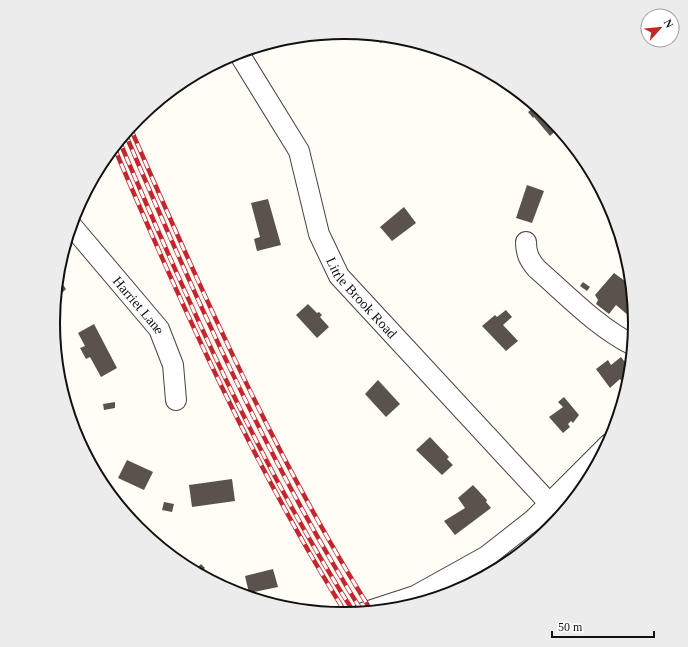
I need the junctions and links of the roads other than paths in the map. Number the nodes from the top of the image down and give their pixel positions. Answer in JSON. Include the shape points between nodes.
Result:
{"nodes":[{"id":1,"x":242,"y":58,"type":"edge"},
{"id":2,"x":76,"y":230,"type":"edge"},
{"id":3,"x":526,"y":242,"type":"dead end"},
{"id":4,"x":628,"y":342,"type":"edge"},
{"id":5,"x":176,"y":400,"type":"dead end"},
{"id":6,"x":594,"y":459,"type":"edge"},
{"id":7,"x":550,"y":504,"type":"junction"},
{"id":8,"x":388,"y":605,"type":"edge"}],
"edges":[{"from":1,"to":7,"type":"street","name":"Little Brook Road","via":[[299,150],[318,234],[339,276]]},
{"from":2,"to":5,"type":"street","name":"Harriet Lane","via":[[159,329],[172,365]]},
{"from":3,"to":4,"type":"street","via":[[530,261],[537,269],[584,310]]},
{"from":6,"to":7,"type":"street"},
{"from":7,"to":8,"type":"street","via":[[487,556],[415,596]]}]}
